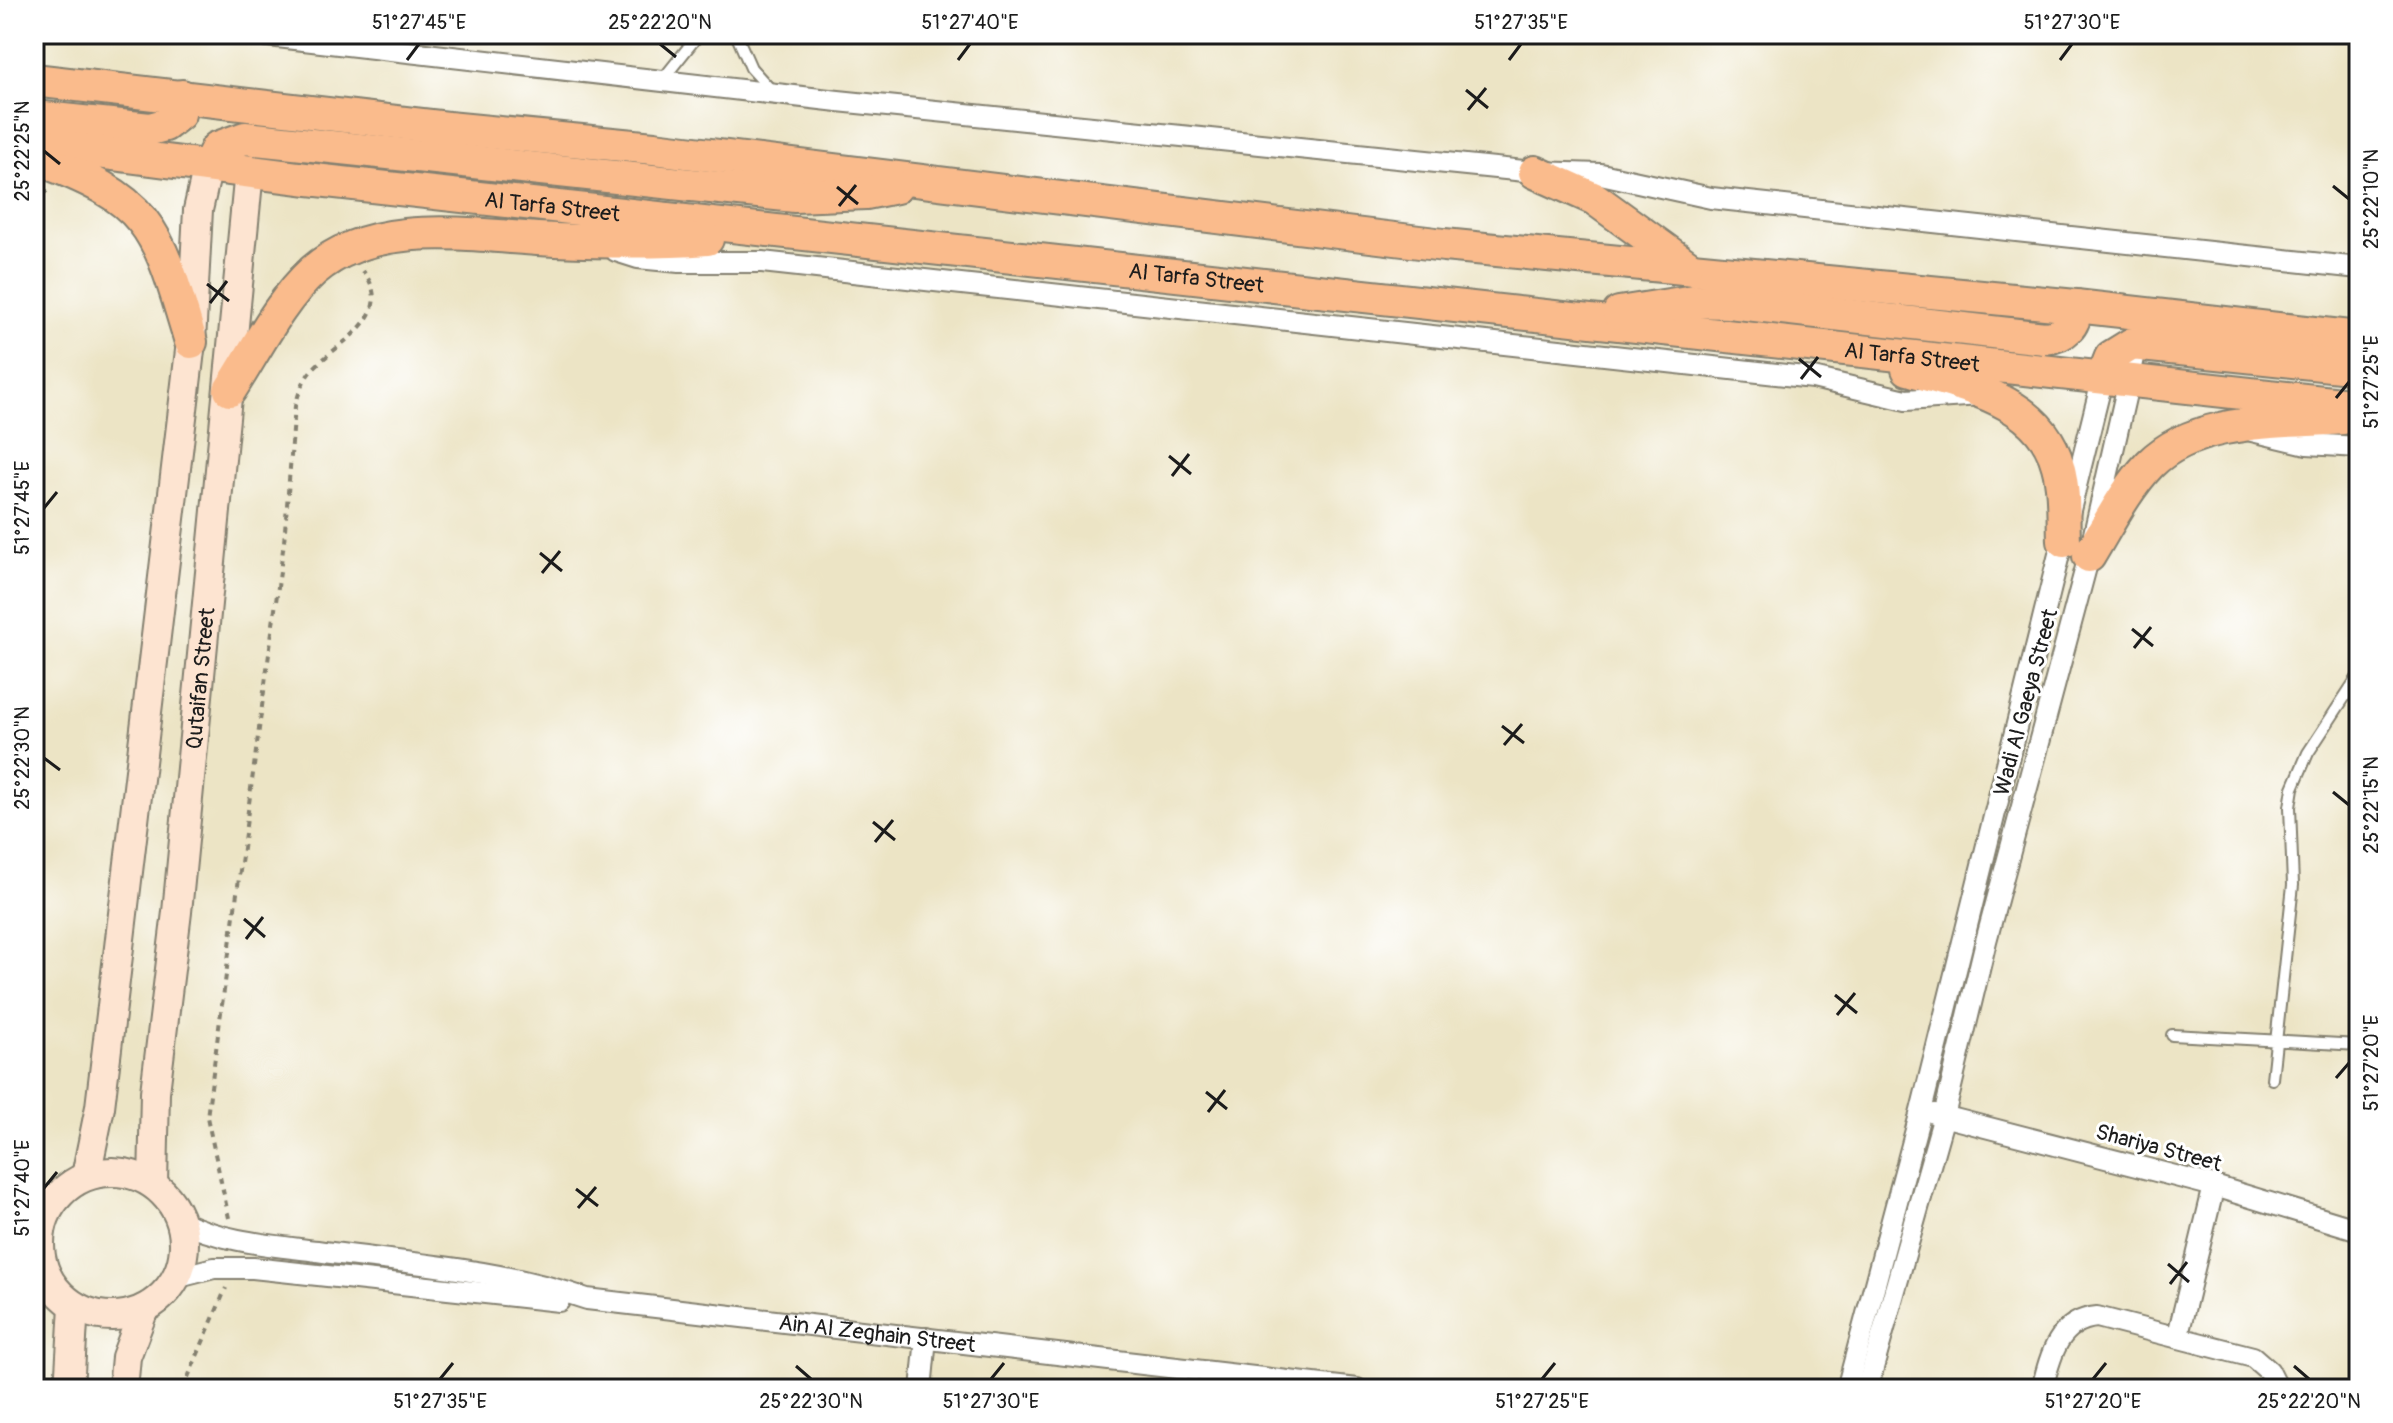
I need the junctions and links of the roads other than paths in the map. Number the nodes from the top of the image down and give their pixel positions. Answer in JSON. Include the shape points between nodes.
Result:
{"nodes":[{"id":1,"x":251,"y":34,"type":"edge"},
{"id":2,"x":699,"y":34,"type":"edge"},
{"id":3,"x":735,"y":34,"type":"edge"},
{"id":4,"x":663,"y":79,"type":"junction"},
{"id":5,"x":34,"y":80,"type":"edge"},
{"id":6,"x":775,"y":94,"type":"junction"},
{"id":7,"x":182,"y":96,"type":"junction"},
{"id":8,"x":218,"y":100,"type":"junction"},
{"id":9,"x":34,"y":117,"type":"edge"},
{"id":10,"x":250,"y":139,"type":"junction"},
{"id":11,"x":34,"y":144,"type":"edge"},
{"id":12,"x":34,"y":158,"type":"edge"},
{"id":13,"x":208,"y":166,"type":"junction"},
{"id":14,"x":249,"y":171,"type":"junction"},
{"id":15,"x":1535,"y":172,"type":"junction"},
{"id":16,"x":929,"y":181,"type":"junction"},
{"id":17,"x":786,"y":232,"type":"junction"},
{"id":18,"x":594,"y":241,"type":"junction"},
{"id":19,"x":1689,"y":266,"type":"junction"},
{"id":20,"x":2359,"y":268,"type":"edge"},
{"id":21,"x":2076,"y":306,"type":"junction"},
{"id":22,"x":2114,"y":310,"type":"junction"},
{"id":23,"x":1584,"y":319,"type":"junction"},
{"id":24,"x":2359,"y":338,"type":"edge"},
{"id":25,"x":191,"y":342,"type":"junction"},
{"id":26,"x":2140,"y":344,"type":"junction"},
{"id":27,"x":1816,"y":346,"type":"junction"},
{"id":28,"x":2359,"y":368,"type":"edge"},
{"id":29,"x":2117,"y":379,"type":"junction"},
{"id":30,"x":230,"y":390,"type":"junction"},
{"id":31,"x":1987,"y":394,"type":"junction"},
{"id":32,"x":2359,"y":406,"type":"edge"},
{"id":33,"x":2359,"y":416,"type":"edge"},
{"id":34,"x":2236,"y":428,"type":"junction"},
{"id":35,"x":2359,"y":447,"type":"edge"},
{"id":36,"x":2076,"y":548,"type":"junction"},
{"id":37,"x":2359,"y":675,"type":"edge"},
{"id":38,"x":2172,"y":1035,"type":"dead end"},
{"id":39,"x":2276,"y":1042,"type":"junction"},
{"id":40,"x":2359,"y":1045,"type":"edge"},
{"id":41,"x":2272,"y":1079,"type":"dead end"},
{"id":42,"x":1921,"y":1111,"type":"junction"},
{"id":43,"x":1944,"y":1116,"type":"junction"},
{"id":44,"x":86,"y":1176,"type":"junction"},
{"id":45,"x":153,"y":1184,"type":"junction"},
{"id":46,"x":2214,"y":1186,"type":"junction"},
{"id":47,"x":40,"y":1212,"type":"edge"},
{"id":48,"x":180,"y":1221,"type":"junction"},
{"id":49,"x":2359,"y":1230,"type":"edge"},
{"id":50,"x":39,"y":1269,"type":"edge"},
{"id":51,"x":175,"y":1278,"type":"junction"},
{"id":52,"x":587,"y":1299,"type":"junction"},
{"id":53,"x":74,"y":1306,"type":"junction"},
{"id":54,"x":144,"y":1309,"type":"junction"},
{"id":55,"x":2178,"y":1335,"type":"junction"},
{"id":56,"x":926,"y":1338,"type":"junction"},
{"id":57,"x":69,"y":1389,"type":"edge"},
{"id":58,"x":123,"y":1389,"type":"edge"},
{"id":59,"x":921,"y":1389,"type":"edge"},
{"id":60,"x":1357,"y":1389,"type":"edge"},
{"id":61,"x":1847,"y":1389,"type":"edge"},
{"id":62,"x":1867,"y":1389,"type":"edge"},
{"id":63,"x":2042,"y":1389,"type":"edge"},
{"id":64,"x":2278,"y":1389,"type":"edge"}],
"edges":[{"from":1,"to":4,"type":"street"},
{"from":2,"to":4,"type":"lane"},
{"from":3,"to":6,"type":"lane","via":[[751,68]]},
{"from":4,"to":6,"type":"street"},
{"from":5,"to":7,"type":"main road"},
{"from":6,"to":15,"type":"street"},
{"from":7,"to":8,"type":"main road"},
{"from":7,"to":9,"type":"main road","via":[[179,114],[155,129]]},
{"from":8,"to":10,"type":"main road","via":[[243,124]]},
{"from":8,"to":16,"type":"main road"},
{"from":10,"to":13,"type":"main road","via":[[222,144]]},
{"from":10,"to":14,"type":"main road"},
{"from":10,"to":16,"type":"main road","via":[[795,196],[866,193]]},
{"from":11,"to":13,"type":"main road","name":"Al Tarfa Street"},
{"from":12,"to":25,"type":"main road","via":[[98,184],[136,210],[158,242]]},
{"from":13,"to":14,"type":"main road","name":"Al Tarfa Street"},
{"from":13,"to":25,"type":"street","via":[[198,210]]},
{"from":14,"to":17,"type":"main road","name":"Al Tarfa Street"},
{"from":14,"to":30,"type":"street","name":"Qutaifan Street"},
{"from":15,"to":19,"type":"main road","via":[[1595,199]]},
{"from":15,"to":20,"type":"street","via":[[1601,174],[1711,198]]},
{"from":16,"to":19,"type":"main road","via":[[1444,245]]},
{"from":17,"to":18,"type":"main road"},
{"from":17,"to":23,"type":"main road","name":"Al Tarfa Street"},
{"from":18,"to":30,"type":"main road","via":[[416,235],[352,247],[322,264],[296,289]]},
{"from":18,"to":31,"type":"street","name":"Al Tarfa Street","via":[[638,258],[762,262],[1813,378],[1906,400]]},
{"from":19,"to":21,"type":"main road"},
{"from":21,"to":22,"type":"main road"},
{"from":21,"to":23,"type":"main road","via":[[2067,330],[2045,338],[1712,301]]},
{"from":22,"to":24,"type":"main road"},
{"from":22,"to":26,"type":"street","via":[[2136,325]]},
{"from":23,"to":27,"type":"main road","name":"Al Tarfa Street"},
{"from":25,"to":44,"type":"street","via":[[100,1107]]},
{"from":26,"to":28,"type":"main road"},
{"from":26,"to":29,"type":"main road","via":[[2115,353]]},
{"from":27,"to":29,"type":"main road","name":"Al Tarfa Street"},
{"from":27,"to":31,"type":"main road"},
{"from":29,"to":32,"type":"main road","name":"Al Tarfa Street"},
{"from":29,"to":36,"type":"street","name":"Wadi Al Gaeya Street"},
{"from":29,"to":36,"type":"street","name":"Wadi Al Gaeya Street"},
{"from":30,"to":45,"type":"street","name":"Qutaifan Street","via":[[156,1077]]},
{"from":31,"to":36,"type":"main road","via":[[2019,411],[2050,446]]},
{"from":33,"to":34,"type":"main road"},
{"from":34,"to":35,"type":"street","via":[[2307,444]]},
{"from":34,"to":36,"type":"main road","via":[[2188,439],[2152,463]]},
{"from":36,"to":42,"type":"street","name":"Wadi Al Gaeya Street"},
{"from":36,"to":43,"type":"street","name":"Wadi Al Gaeya Street"},
{"from":37,"to":39,"type":"lane","via":[[2308,753],[2293,788],[2293,885]]},
{"from":38,"to":39,"type":"lane"},
{"from":39,"to":40,"type":"lane"},
{"from":39,"to":41,"type":"lane"},
{"from":42,"to":43,"type":"street"},
{"from":42,"to":61,"type":"street","name":"Wadi Al Gaeya Street"},
{"from":43,"to":46,"type":"street","name":"Shariya Street"},
{"from":43,"to":62,"type":"street","name":"Wadi Al Gaeya Street"},
{"from":44,"to":45,"type":"street","via":[[124,1172]]},
{"from":44,"to":47,"type":"street","via":[[65,1187]]},
{"from":45,"to":48,"type":"street"},
{"from":46,"to":49,"type":"street","name":"Shariya Street"},
{"from":46,"to":55,"type":"street"},
{"from":47,"to":50,"type":"street"},
{"from":48,"to":51,"type":"street","via":[[184,1250]]},
{"from":48,"to":52,"type":"street","name":"Ain Al Zeghain Street","via":[[233,1240],[450,1269]]},
{"from":50,"to":53,"type":"street"},
{"from":51,"to":52,"type":"street","name":"Ain Al Zeghain Street","via":[[230,1268],[552,1301]]},
{"from":51,"to":54,"type":"street"},
{"from":52,"to":56,"type":"street","name":"Ain Al Zeghain Street"},
{"from":53,"to":54,"type":"street","via":[[109,1316]]},
{"from":53,"to":57,"type":"street"},
{"from":54,"to":58,"type":"street","via":[[126,1357]]},
{"from":55,"to":63,"type":"street","via":[[2084,1318],[2055,1345]]},
{"from":55,"to":64,"type":"street","via":[[2253,1357]]},
{"from":56,"to":59,"type":"street"},
{"from":56,"to":60,"type":"street","name":"Ain Al Zeghain Street"}]}
